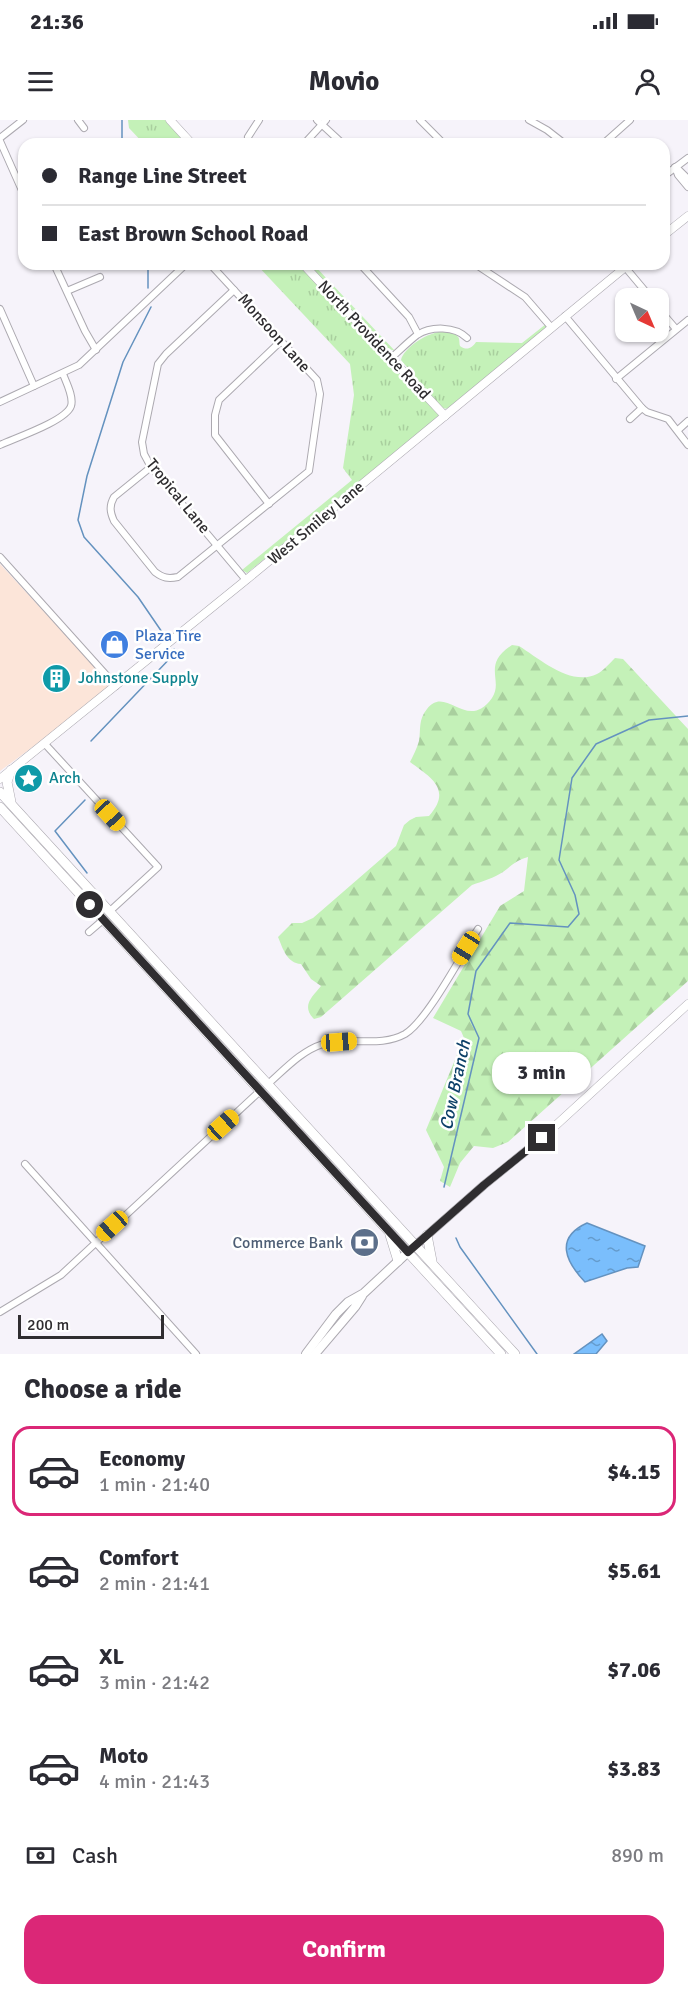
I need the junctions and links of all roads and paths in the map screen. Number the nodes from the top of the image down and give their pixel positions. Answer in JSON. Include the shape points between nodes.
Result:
{"nodes":[{"id":1,"x":23,"y":120,"type":"edge"},
{"id":2,"x":78,"y":120,"type":"edge"},
{"id":3,"x":170,"y":120,"type":"edge"},
{"id":4,"x":258,"y":120,"type":"edge"},
{"id":5,"x":420,"y":120,"type":"edge"},
{"id":6,"x":529,"y":120,"type":"edge"},
{"id":7,"x":630,"y":120,"type":"edge"},
{"id":8,"x":322,"y":121,"type":"edge"},
{"id":9,"x":84,"y":128,"type":"dead end"},
{"id":10,"x":248,"y":137,"type":"dead end"},
{"id":11,"x":186,"y":138,"type":"edge"},
{"id":12,"x":309,"y":138,"type":"edge"},
{"id":13,"x":338,"y":138,"type":"edge"},
{"id":14,"x":438,"y":138,"type":"edge"},
{"id":15,"x":558,"y":138,"type":"edge"},
{"id":16,"x":610,"y":138,"type":"edge"},
{"id":17,"x":0,"y":140,"type":"edge"},
{"id":18,"x":688,"y":159,"type":"edge"},
{"id":19,"x":675,"y":167,"type":"junction"},
{"id":20,"x":670,"y":171,"type":"edge"},
{"id":21,"x":688,"y":179,"type":"edge"},
{"id":22,"x":18,"y":181,"type":"edge"},
{"id":23,"x":688,"y":187,"type":"edge"},
{"id":24,"x":688,"y":216,"type":"edge"},
{"id":25,"x":670,"y":230,"type":"edge"},
{"id":26,"x":57,"y":270,"type":"edge"},
{"id":27,"x":180,"y":270,"type":"edge"},
{"id":28,"x":216,"y":270,"type":"edge"},
{"id":29,"x":309,"y":270,"type":"edge"},
{"id":30,"x":366,"y":270,"type":"edge"},
{"id":31,"x":484,"y":270,"type":"edge"},
{"id":32,"x":622,"y":270,"type":"edge"},
{"id":33,"x":630,"y":270,"type":"edge"},
{"id":34,"x":100,"y":277,"type":"dead end"},
{"id":35,"x":644,"y":288,"type":"edge"},
{"id":36,"x":234,"y":290,"type":"junction"},
{"id":37,"x":67,"y":291,"type":"junction"},
{"id":38,"x":0,"y":309,"type":"edge"},
{"id":39,"x":565,"y":316,"type":"junction"},
{"id":40,"x":688,"y":320,"type":"edge"},
{"id":41,"x":669,"y":321,"type":"edge"},
{"id":42,"x":551,"y":327,"type":"junction"},
{"id":43,"x":676,"y":329,"type":"junction"},
{"id":44,"x":418,"y":334,"type":"junction"},
{"id":45,"x":467,"y":338,"type":"dead end"},
{"id":46,"x":280,"y":340,"type":"junction"},
{"id":47,"x":96,"y":350,"type":"junction"},
{"id":48,"x":391,"y":358,"type":"junction"},
{"id":49,"x":63,"y":374,"type":"junction"},
{"id":50,"x":616,"y":379,"type":"junction"},
{"id":51,"x":34,"y":387,"type":"junction"},
{"id":52,"x":0,"y":402,"type":"edge"},
{"id":53,"x":642,"y":408,"type":"junction"},
{"id":54,"x":445,"y":416,"type":"junction"},
{"id":55,"x":630,"y":419,"type":"dead end"},
{"id":56,"x":688,"y":421,"type":"edge"},
{"id":57,"x":678,"y":430,"type":"junction"},
{"id":58,"x":0,"y":445,"type":"edge"},
{"id":59,"x":688,"y":445,"type":"edge"},
{"id":60,"x":151,"y":467,"type":"junction"},
{"id":61,"x":269,"y":504,"type":"junction"},
{"id":62,"x":218,"y":546,"type":"junction"},
{"id":63,"x":0,"y":557,"type":"edge"},
{"id":64,"x":246,"y":580,"type":"junction"},
{"id":65,"x":116,"y":686,"type":"junction"},
{"id":66,"x":45,"y":744,"type":"junction"},
{"id":67,"x":11,"y":770,"type":"junction"},
{"id":68,"x":0,"y":779,"type":"edge"},
{"id":69,"x":0,"y":792,"type":"edge"},
{"id":70,"x":11,"y":804,"type":"junction"},
{"id":71,"x":0,"y":807,"type":"edge"},
{"id":72,"x":77,"y":891,"type":"junction"},
{"id":73,"x":110,"y":911,"type":"junction"},
{"id":74,"x":103,"y":920,"type":"junction"},
{"id":75,"x":478,"y":929,"type":"dead end"},
{"id":76,"x":89,"y":932,"type":"dead end"},
{"id":77,"x":140,"y":944,"type":"junction"},
{"id":78,"x":688,"y":1004,"type":"edge"},
{"id":79,"x":238,"y":1067,"type":"junction"},
{"id":80,"x":268,"y":1084,"type":"junction"},
{"id":81,"x":260,"y":1091,"type":"junction"},
{"id":82,"x":299,"y":1118,"type":"junction"},
{"id":83,"x":25,"y":1164,"type":"dead end"},
{"id":84,"x":389,"y":1232,"type":"junction"},
{"id":85,"x":427,"y":1235,"type":"junction"},
{"id":86,"x":95,"y":1242,"type":"junction"},
{"id":87,"x":416,"y":1245,"type":"junction"},
{"id":88,"x":408,"y":1252,"type":"junction"},
{"id":89,"x":398,"y":1261,"type":"junction"},
{"id":90,"x":432,"y":1264,"type":"junction"},
{"id":91,"x":364,"y":1293,"type":"junction"},
{"id":92,"x":0,"y":1312,"type":"edge"},
{"id":93,"x":494,"y":1346,"type":"junction"},
{"id":94,"x":196,"y":1354,"type":"edge"},
{"id":95,"x":306,"y":1354,"type":"edge"},
{"id":96,"x":315,"y":1354,"type":"edge"},
{"id":97,"x":501,"y":1354,"type":"edge"},
{"id":98,"x":513,"y":1354,"type":"edge"}],
"edges":[{"from":1,"to":17,"type":"street"},
{"from":2,"to":9,"type":"street"},
{"from":3,"to":11,"type":"street"},
{"from":4,"to":10,"type":"street"},
{"from":5,"to":14,"type":"street"},
{"from":6,"to":15,"type":"street"},
{"from":7,"to":16,"type":"street"},
{"from":8,"to":12,"type":"street"},
{"from":8,"to":13,"type":"street"},
{"from":17,"to":22,"type":"street"},
{"from":18,"to":19,"type":"street"},
{"from":19,"to":20,"type":"street"},
{"from":19,"to":21,"type":"street"},
{"from":19,"to":23,"type":"street"},
{"from":24,"to":25,"type":"street"},
{"from":26,"to":37,"type":"street"},
{"from":27,"to":47,"type":"street"},
{"from":28,"to":36,"type":"street","name":"Monsoon Lane"},
{"from":29,"to":48,"type":"street","name":"North Providence Road"},
{"from":30,"to":44,"type":"street","via":[[409,317]]},
{"from":31,"to":42,"type":"street","via":[[525,297]]},
{"from":32,"to":39,"type":"street","name":"West Smiley Lane"},
{"from":33,"to":35,"type":"street"},
{"from":34,"to":37,"type":"street"},
{"from":36,"to":46,"type":"street","name":"Monsoon Lane"},
{"from":36,"to":60,"type":"street","name":"Tropical Lane","via":[[158,364],[142,442]]},
{"from":37,"to":47,"type":"street"},
{"from":38,"to":51,"type":"street"},
{"from":39,"to":42,"type":"street","name":"West Smiley Lane"},
{"from":39,"to":50,"type":"street"},
{"from":40,"to":43,"type":"street"},
{"from":41,"to":43,"type":"street"},
{"from":42,"to":54,"type":"street","name":"West Smiley Lane"},
{"from":43,"to":50,"type":"street"},
{"from":44,"to":45,"type":"street","via":[[443,328],[461,332]]},
{"from":44,"to":48,"type":"street"},
{"from":46,"to":61,"type":"street","name":"Monsoon Lane","via":[[317,380],[320,394],[309,471]]},
{"from":46,"to":61,"type":"street","via":[[219,400],[214,424],[215,435]]},
{"from":47,"to":49,"type":"street"},
{"from":48,"to":54,"type":"street","name":"North Providence Road"},
{"from":49,"to":51,"type":"street"},
{"from":49,"to":58,"type":"street","via":[[71,401],[67,412]]},
{"from":50,"to":53,"type":"street"},
{"from":51,"to":52,"type":"street"},
{"from":53,"to":55,"type":"street"},
{"from":53,"to":57,"type":"street","via":[[668,419]]},
{"from":54,"to":64,"type":"street","name":"West Smiley Lane"},
{"from":56,"to":57,"type":"street"},
{"from":57,"to":59,"type":"street"},
{"from":60,"to":62,"type":"street","name":"Tropical Lane"},
{"from":60,"to":62,"type":"street","name":"Monsoon Lane","via":[[114,497],[110,512],[155,572],[169,579],[178,577]]},
{"from":61,"to":62,"type":"street","name":"Monsoon Lane"},
{"from":62,"to":64,"type":"street","name":"Tropical Lane"},
{"from":63,"to":65,"type":"street"},
{"from":64,"to":65,"type":"street","name":"West Smiley Lane"},
{"from":65,"to":66,"type":"street","name":"West Smiley Lane"},
{"from":66,"to":67,"type":"street","name":"West Smiley Lane"},
{"from":66,"to":73,"type":"street","via":[[158,867]]},
{"from":67,"to":68,"type":"street","name":"West Smiley Lane"},
{"from":67,"to":70,"type":"main road","via":[[7,782]]},
{"from":69,"to":70,"type":"main road"},
{"from":70,"to":73,"type":"main road"},
{"from":71,"to":72,"type":"main road"},
{"from":72,"to":73,"type":"main road"},
{"from":72,"to":74,"type":"main road"},
{"from":73,"to":77,"type":"main road"},
{"from":74,"to":76,"type":"street"},
{"from":74,"to":77,"type":"main road","via":[[112,922]]},
{"from":74,"to":79,"type":"main road"},
{"from":75,"to":80,"type":"street","via":[[428,1008],[406,1033],[394,1039],[317,1046]]},
{"from":77,"to":80,"type":"main road"},
{"from":78,"to":85,"type":"street","via":[[542,1138]]},
{"from":79,"to":80,"type":"main road"},
{"from":79,"to":81,"type":"main road"},
{"from":80,"to":82,"type":"main road"},
{"from":81,"to":82,"type":"main road"},
{"from":81,"to":84,"type":"main road"},
{"from":81,"to":86,"type":"street"},
{"from":82,"to":87,"type":"main road"},
{"from":83,"to":86,"type":"street"},
{"from":84,"to":88,"type":"main road"},
{"from":84,"to":89,"type":"main road"},
{"from":85,"to":87,"type":"street"},
{"from":85,"to":90,"type":"main road"},
{"from":86,"to":92,"type":"street","via":[[61,1275]]},
{"from":86,"to":94,"type":"street"},
{"from":87,"to":88,"type":"street"},
{"from":87,"to":90,"type":"main road"},
{"from":88,"to":89,"type":"main road"},
{"from":88,"to":93,"type":"main road"},
{"from":89,"to":91,"type":"main road"},
{"from":90,"to":98,"type":"main road"},
{"from":91,"to":95,"type":"main road","via":[[336,1314]]},
{"from":91,"to":96,"type":"main road"},
{"from":93,"to":97,"type":"main road"},
{"from":93,"to":98,"type":"main road"}]}
